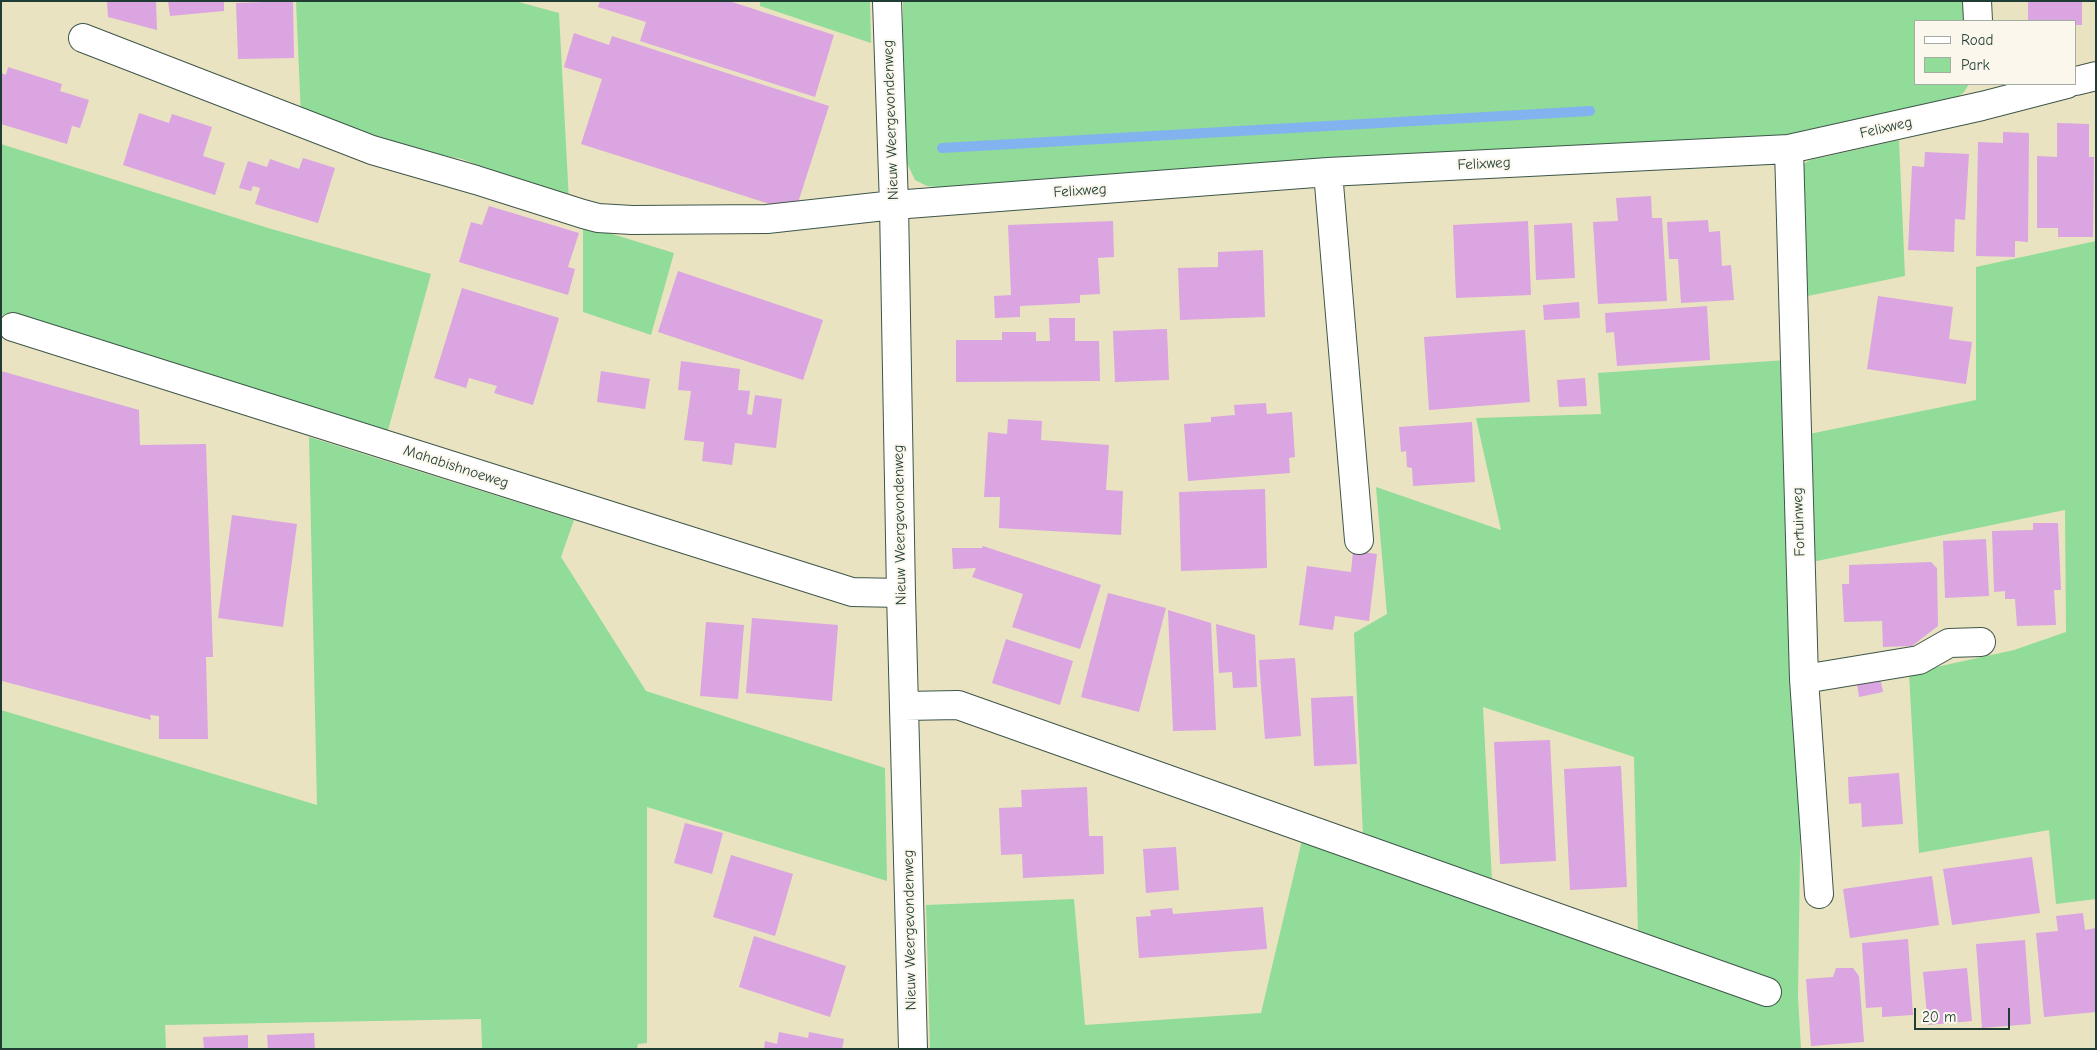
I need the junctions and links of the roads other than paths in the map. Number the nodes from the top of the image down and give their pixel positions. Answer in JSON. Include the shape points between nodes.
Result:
{"nodes":[{"id":1,"x":887,"y":1,"type":"edge"},
{"id":2,"x":1977,"y":1,"type":"edge"},
{"id":3,"x":1978,"y":20,"type":"edge"},
{"id":4,"x":83,"y":38,"type":"dead end"},
{"id":5,"x":2096,"y":76,"type":"edge"},
{"id":6,"x":2077,"y":82,"type":"edge"},
{"id":7,"x":2059,"y":85,"type":"edge"},
{"id":8,"x":1981,"y":95,"type":"edge"},
{"id":9,"x":1788,"y":150,"type":"junction"},
{"id":10,"x":1328,"y":172,"type":"junction"},
{"id":11,"x":894,"y":205,"type":"junction"},
{"id":12,"x":13,"y":327,"type":"dead end"},
{"id":13,"x":1359,"y":540,"type":"dead end"},
{"id":14,"x":901,"y":593,"type":"junction"},
{"id":15,"x":1981,"y":642,"type":"dead end"},
{"id":16,"x":1804,"y":679,"type":"junction"},
{"id":17,"x":905,"y":706,"type":"junction"},
{"id":18,"x":1819,"y":894,"type":"dead end"},
{"id":19,"x":1766,"y":992,"type":"dead end"},
{"id":20,"x":913,"y":1049,"type":"edge"}],
"edges":[{"from":1,"to":11,"type":"street","name":"Nieuw Weergevondenweg"},
{"from":2,"to":3,"type":"street"},
{"from":4,"to":11,"type":"street","name":"Felixweg","via":[[372,150],[598,218],[767,219]]},
{"from":5,"to":6,"type":"street"},
{"from":7,"to":8,"type":"street","name":"Felixweg"},
{"from":8,"to":9,"type":"street","name":"Felixweg"},
{"from":9,"to":10,"type":"street","name":"Felixweg"},
{"from":9,"to":16,"type":"street","name":"Fortuinweg"},
{"from":10,"to":11,"type":"street","name":"Felixweg"},
{"from":10,"to":13,"type":"street"},
{"from":11,"to":14,"type":"street","name":"Nieuw Weergevondenweg"},
{"from":12,"to":14,"type":"street","name":"Mahabishnoeweg","via":[[852,592]]},
{"from":14,"to":17,"type":"street","name":"Nieuw Weergevondenweg"},
{"from":15,"to":16,"type":"street","via":[[1949,643],[1919,660]]},
{"from":16,"to":18,"type":"street","name":"Fortuinweg"},
{"from":17,"to":19,"type":"street","via":[[958,705]]},
{"from":17,"to":20,"type":"street","name":"Nieuw Weergevondenweg"}]}
